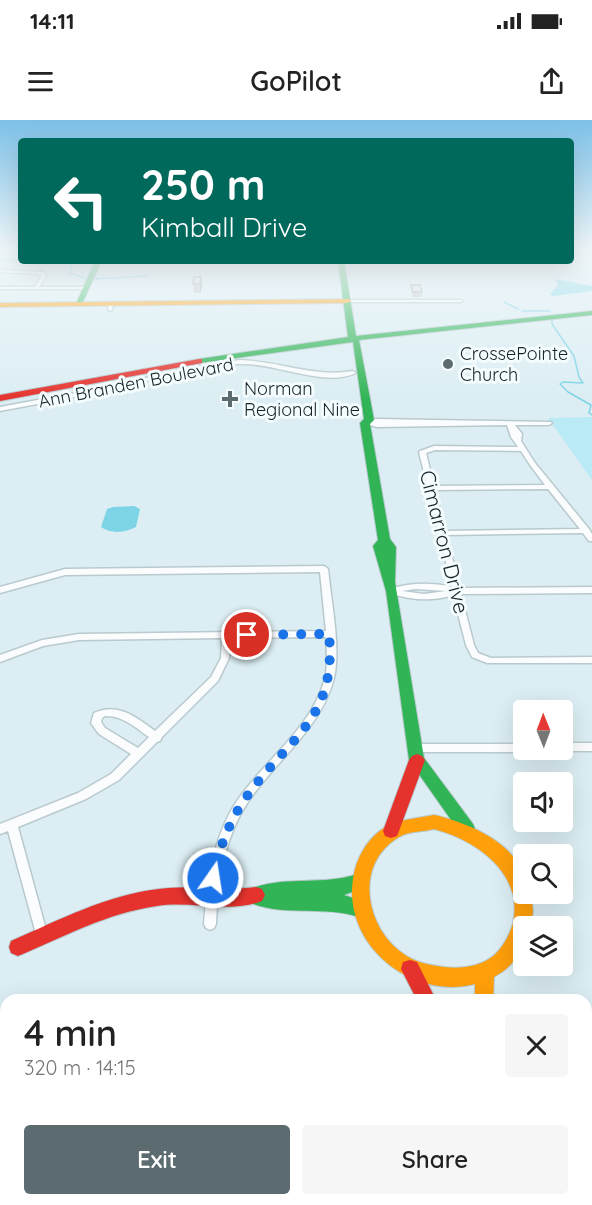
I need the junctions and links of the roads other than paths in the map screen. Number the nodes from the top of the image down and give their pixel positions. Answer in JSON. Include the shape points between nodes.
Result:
{"nodes":[{"id":1,"x":81,"y":299,"type":"edge"},
{"id":2,"x":347,"y":301,"type":"junction"},
{"id":3,"x":461,"y":301,"type":"dead end"},
{"id":4,"x":78,"y":304,"type":"junction"},
{"id":5,"x":0,"y":305,"type":"edge"},
{"id":6,"x":592,"y":312,"type":"edge"},
{"id":7,"x":351,"y":337,"type":"junction"},
{"id":8,"x":353,"y":373,"type":"junction"},
{"id":9,"x":0,"y":391,"type":"edge"},
{"id":10,"x":0,"y":398,"type":"edge"},
{"id":11,"x":0,"y":410,"type":"edge"},
{"id":12,"x":365,"y":423,"type":"junction"},
{"id":13,"x":549,"y":423,"type":"dead end"},
{"id":14,"x":510,"y":424,"type":"junction"},
{"id":15,"x":520,"y":445,"type":"junction"},
{"id":16,"x":551,"y":487,"type":"junction"},
{"id":17,"x":431,"y":488,"type":"junction"},
{"id":18,"x":586,"y":531,"type":"junction"},
{"id":19,"x":441,"y":533,"type":"junction"},
{"id":20,"x":592,"y":539,"type":"edge"},
{"id":21,"x":391,"y":586,"type":"junction"},
{"id":22,"x":0,"y":590,"type":"edge"},
{"id":23,"x":592,"y":590,"type":"edge"},
{"id":24,"x":455,"y":591,"type":"junction"},
{"id":25,"x":329,"y":634,"type":"junction"},
{"id":26,"x":227,"y":635,"type":"junction"},
{"id":27,"x":0,"y":659,"type":"edge"},
{"id":28,"x":592,"y":660,"type":"edge"},
{"id":29,"x":157,"y":738,"type":"junction"},
{"id":30,"x":573,"y":748,"type":"edge"},
{"id":31,"x":513,"y":749,"type":"edge"},
{"id":32,"x":591,"y":749,"type":"edge"},
{"id":33,"x":139,"y":754,"type":"junction"},
{"id":34,"x":416,"y":754,"type":"junction"},
{"id":35,"x":6,"y":827,"type":"edge"},
{"id":36,"x":391,"y":831,"type":"junction"},
{"id":37,"x":468,"y":831,"type":"junction"},
{"id":38,"x":357,"y":882,"type":"junction"},
{"id":39,"x":211,"y":896,"type":"junction"},
{"id":40,"x":252,"y":896,"type":"junction"},
{"id":41,"x":359,"y":908,"type":"junction"},
{"id":42,"x":210,"y":924,"type":"dead end"},
{"id":43,"x":42,"y":937,"type":"junction"},
{"id":44,"x":18,"y":947,"type":"dead end"},
{"id":45,"x":410,"y":969,"type":"junction"},
{"id":46,"x":485,"y":972,"type":"junction"},
{"id":47,"x":424,"y":994,"type":"edge"},
{"id":48,"x":484,"y":994,"type":"edge"}],
"edges":[{"from":1,"to":4,"type":"main road"},
{"from":2,"to":3,"type":"street"},
{"from":2,"to":4,"type":"main road","via":[[111,307]]},
{"from":2,"to":7,"type":"main road"},
{"from":4,"to":5,"type":"main road"},
{"from":6,"to":7,"type":"main road"},
{"from":7,"to":8,"type":"main road"},
{"from":7,"to":9,"type":"main road","via":[[166,362]]},
{"from":7,"to":10,"type":"main road"},
{"from":7,"to":12,"type":"main road","via":[[357,342],[369,420]]},
{"from":8,"to":11,"type":"street","name":"Ann Branden Boulevard","via":[[331,376],[261,362],[233,363],[173,372]]},
{"from":8,"to":12,"type":"main road","via":[[360,420]]},
{"from":12,"to":14,"type":"street"},
{"from":12,"to":21,"type":"main road","via":[[384,540],[390,547]]},
{"from":13,"to":14,"type":"street"},
{"from":14,"to":15,"type":"street"},
{"from":15,"to":16,"type":"street"},
{"from":15,"to":17,"type":"street","name":"Cimarron Drive","via":[[424,450]]},
{"from":16,"to":17,"type":"street"},
{"from":16,"to":18,"type":"street"},
{"from":17,"to":19,"type":"street","name":"Cimarron Drive"},
{"from":18,"to":19,"type":"street"},
{"from":18,"to":20,"type":"street"},
{"from":19,"to":24,"type":"street","name":"Cimarron Drive"},
{"from":21,"to":24,"type":"street","via":[[405,596],[445,596]]},
{"from":21,"to":34,"type":"main road"},
{"from":22,"to":25,"type":"street","via":[[65,572],[324,569]]},
{"from":23,"to":24,"type":"street"},
{"from":24,"to":28,"type":"street","name":"Cimarron Drive","via":[[470,645],[478,657],[490,661]]},
{"from":25,"to":26,"type":"street"},
{"from":25,"to":39,"type":"street","via":[[331,667],[323,698],[306,728],[246,797],[227,830],[217,858]]},
{"from":26,"to":27,"type":"street","via":[[79,637],[42,643]]},
{"from":26,"to":29,"type":"street","via":[[225,658],[215,679]]},
{"from":29,"to":33,"type":"street"},
{"from":29,"to":33,"type":"street","via":[[117,712],[100,713],[97,726]]},
{"from":30,"to":32,"type":"street"},
{"from":31,"to":34,"type":"street"},
{"from":33,"to":35,"type":"street","via":[[95,790]]},
{"from":34,"to":36,"type":"main road"},
{"from":34,"to":37,"type":"main road"},
{"from":35,"to":43,"type":"street"},
{"from":36,"to":37,"type":"main road","via":[[434,822]]},
{"from":36,"to":38,"type":"main road","via":[[368,853]]},
{"from":37,"to":46,"type":"main road","via":[[502,856],[518,880],[524,909],[514,946]]},
{"from":38,"to":40,"type":"main road","via":[[343,887],[286,888]]},
{"from":38,"to":41,"type":"main road"},
{"from":39,"to":40,"type":"main road"},
{"from":39,"to":42,"type":"street"},
{"from":39,"to":43,"type":"main road","via":[[160,897],[129,903]]},
{"from":40,"to":41,"type":"main road","via":[[287,903],[344,903]]},
{"from":41,"to":45,"type":"main road","via":[[375,941]]},
{"from":43,"to":44,"type":"main road"},
{"from":45,"to":46,"type":"main road","via":[[443,978]]},
{"from":45,"to":47,"type":"main road"},
{"from":46,"to":48,"type":"main road"}]}
